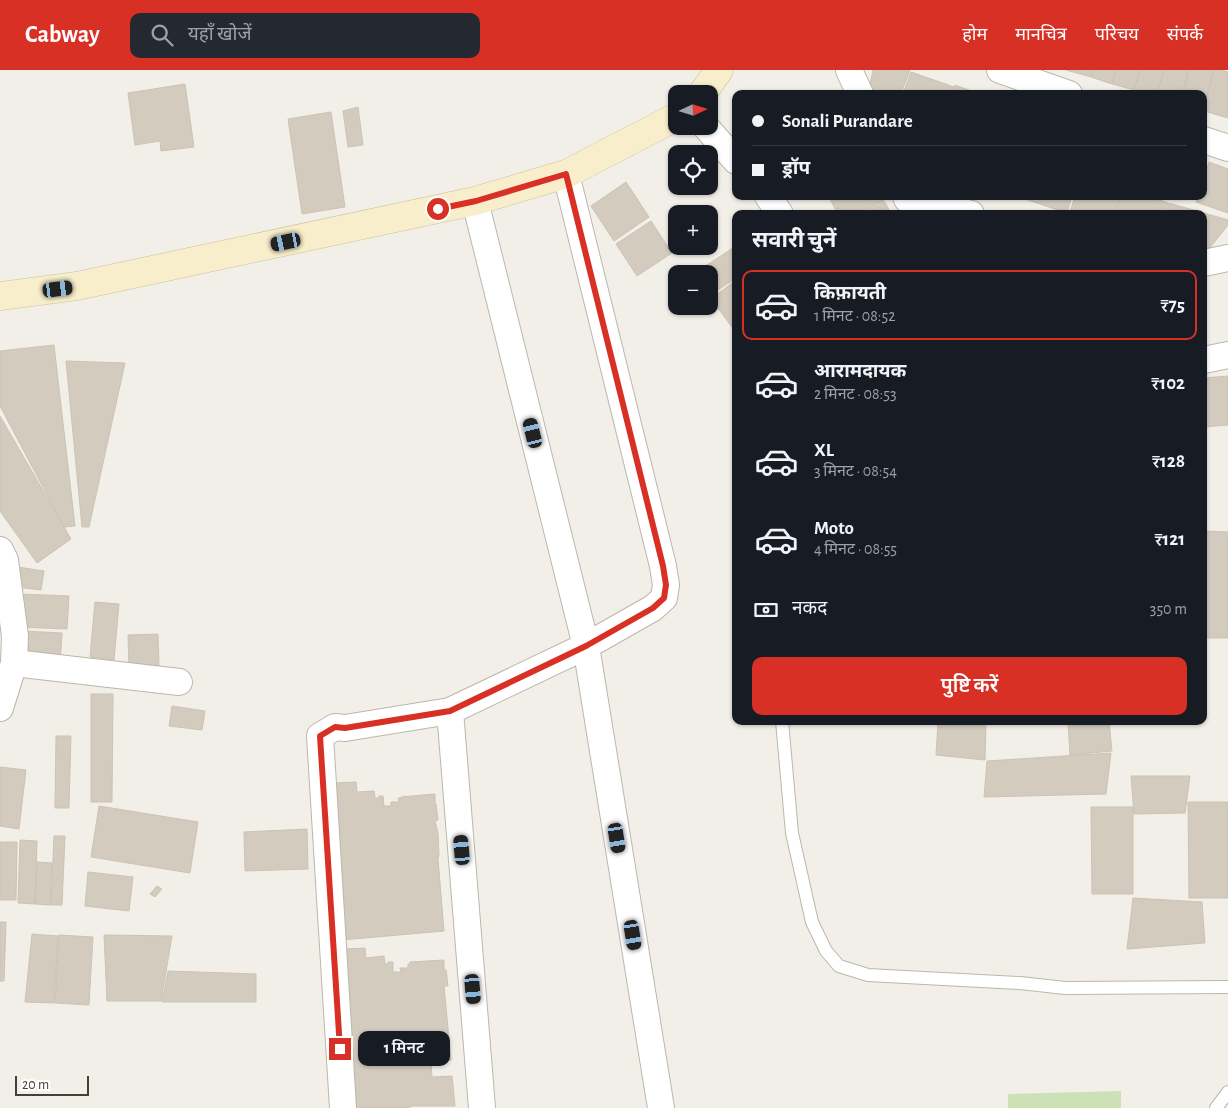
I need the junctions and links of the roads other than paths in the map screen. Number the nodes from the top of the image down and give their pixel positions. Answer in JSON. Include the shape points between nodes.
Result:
{"nodes":[{"id":1,"x":719,"y":70,"type":"edge"},
{"id":2,"x":849,"y":70,"type":"edge"},
{"id":3,"x":1000,"y":70,"type":"edge"},
{"id":4,"x":708,"y":85,"type":"edge"},
{"id":5,"x":858,"y":90,"type":"edge"},
{"id":6,"x":1058,"y":90,"type":"edge"},
{"id":7,"x":668,"y":121,"type":"edge"},
{"id":8,"x":713,"y":135,"type":"edge"},
{"id":9,"x":1207,"y":141,"type":"edge"},
{"id":10,"x":1228,"y":148,"type":"edge"},
{"id":11,"x":732,"y":156,"type":"edge"},
{"id":12,"x":566,"y":174,"type":"junction"},
{"id":13,"x":476,"y":201,"type":"junction"},
{"id":14,"x":910,"y":203,"type":"edge"},
{"id":15,"x":949,"y":210,"type":"edge"},
{"id":16,"x":1228,"y":258,"type":"edge"},
{"id":17,"x":1207,"y":262,"type":"edge"},
{"id":18,"x":0,"y":296,"type":"edge"},
{"id":19,"x":1228,"y":355,"type":"edge"},
{"id":20,"x":1207,"y":359,"type":"edge"},
{"id":21,"x":0,"y":550,"type":"edge"},
{"id":22,"x":7,"y":636,"type":"edge"},
{"id":23,"x":586,"y":646,"type":"junction"},
{"id":24,"x":14,"y":663,"type":"junction"},
{"id":25,"x":179,"y":682,"type":"dead end"},
{"id":26,"x":0,"y":708,"type":"edge"},
{"id":27,"x":450,"y":711,"type":"junction"},
{"id":28,"x":782,"y":725,"type":"edge"},
{"id":29,"x":1228,"y":988,"type":"edge"},
{"id":30,"x":1228,"y":1092,"type":"edge"},
{"id":31,"x":343,"y":1108,"type":"edge"},
{"id":32,"x":482,"y":1108,"type":"edge"},
{"id":33,"x":661,"y":1108,"type":"edge"},
{"id":34,"x":1216,"y":1108,"type":"edge"}],
"edges":[{"from":1,"to":4,"type":"street"},
{"from":2,"to":5,"type":"street"},
{"from":3,"to":6,"type":"street"},
{"from":7,"to":12,"type":"street"},
{"from":8,"to":11,"type":"street"},
{"from":9,"to":10,"type":"street"},
{"from":12,"to":13,"type":"street"},
{"from":12,"to":23,"type":"street","via":[[666,585],[664,598],[653,608]]},
{"from":13,"to":18,"type":"street","via":[[77,286]]},
{"from":13,"to":23,"type":"street"},
{"from":14,"to":15,"type":"street"},
{"from":16,"to":17,"type":"street"},
{"from":19,"to":20,"type":"street"},
{"from":21,"to":22,"type":"street","via":[[5,560]]},
{"from":22,"to":24,"type":"street"},
{"from":23,"to":27,"type":"street"},
{"from":23,"to":33,"type":"street"},
{"from":24,"to":25,"type":"street"},
{"from":24,"to":26,"type":"street"},
{"from":27,"to":31,"type":"street","via":[[335,727],[320,736]]},
{"from":27,"to":32,"type":"street"},
{"from":28,"to":29,"type":"lane","via":[[792,833],[812,922],[826,951],[839,966],[868,976],[1064,988]]},
{"from":30,"to":34,"type":"lane"}]}
